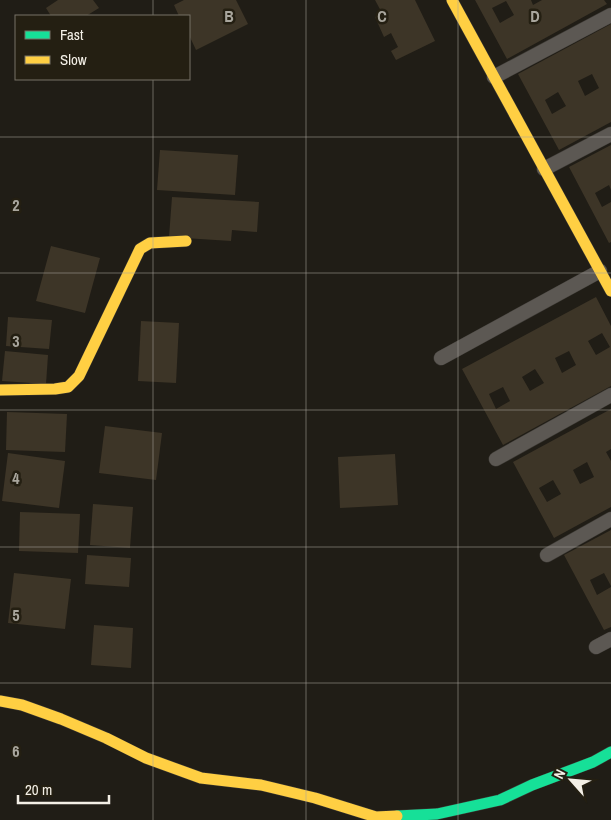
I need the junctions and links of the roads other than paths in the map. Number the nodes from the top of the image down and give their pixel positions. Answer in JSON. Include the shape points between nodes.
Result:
{"nodes":[{"id":1,"x":452,"y":0,"type":"edge"},
{"id":2,"x":611,"y":14,"type":"edge"},
{"id":3,"x":494,"y":77,"type":"junction"},
{"id":4,"x":611,"y":134,"type":"edge"},
{"id":5,"x":544,"y":169,"type":"junction"},
{"id":6,"x":186,"y":241,"type":"dead end"},
{"id":7,"x":600,"y":271,"type":"junction"},
{"id":8,"x":611,"y":291,"type":"edge"},
{"id":9,"x":441,"y":358,"type":"dead end"},
{"id":10,"x":0,"y":390,"type":"edge"},
{"id":11,"x":611,"y":395,"type":"edge"},
{"id":12,"x":496,"y":460,"type":"dead end"},
{"id":13,"x":611,"y":519,"type":"edge"},
{"id":14,"x":547,"y":555,"type":"dead end"},
{"id":15,"x":611,"y":639,"type":"edge"},
{"id":16,"x":596,"y":647,"type":"dead end"},
{"id":17,"x":0,"y":701,"type":"edge"},
{"id":18,"x":611,"y":752,"type":"edge"}],
"edges":[{"from":1,"to":3,"type":"street"},
{"from":2,"to":3,"type":"lane"},
{"from":3,"to":5,"type":"street"},
{"from":4,"to":5,"type":"lane"},
{"from":5,"to":7,"type":"street"},
{"from":6,"to":10,"type":"street","via":[[150,243],[140,249],[79,376],[68,386]]},
{"from":7,"to":8,"type":"street"},
{"from":7,"to":9,"type":"lane"},
{"from":11,"to":12,"type":"lane"},
{"from":13,"to":14,"type":"lane"},
{"from":15,"to":16,"type":"lane"},
{"from":17,"to":18,"type":"street","via":[[22,704],[61,719],[146,758],[200,778],[261,786],[376,817],[437,814],[500,800]]}]}
